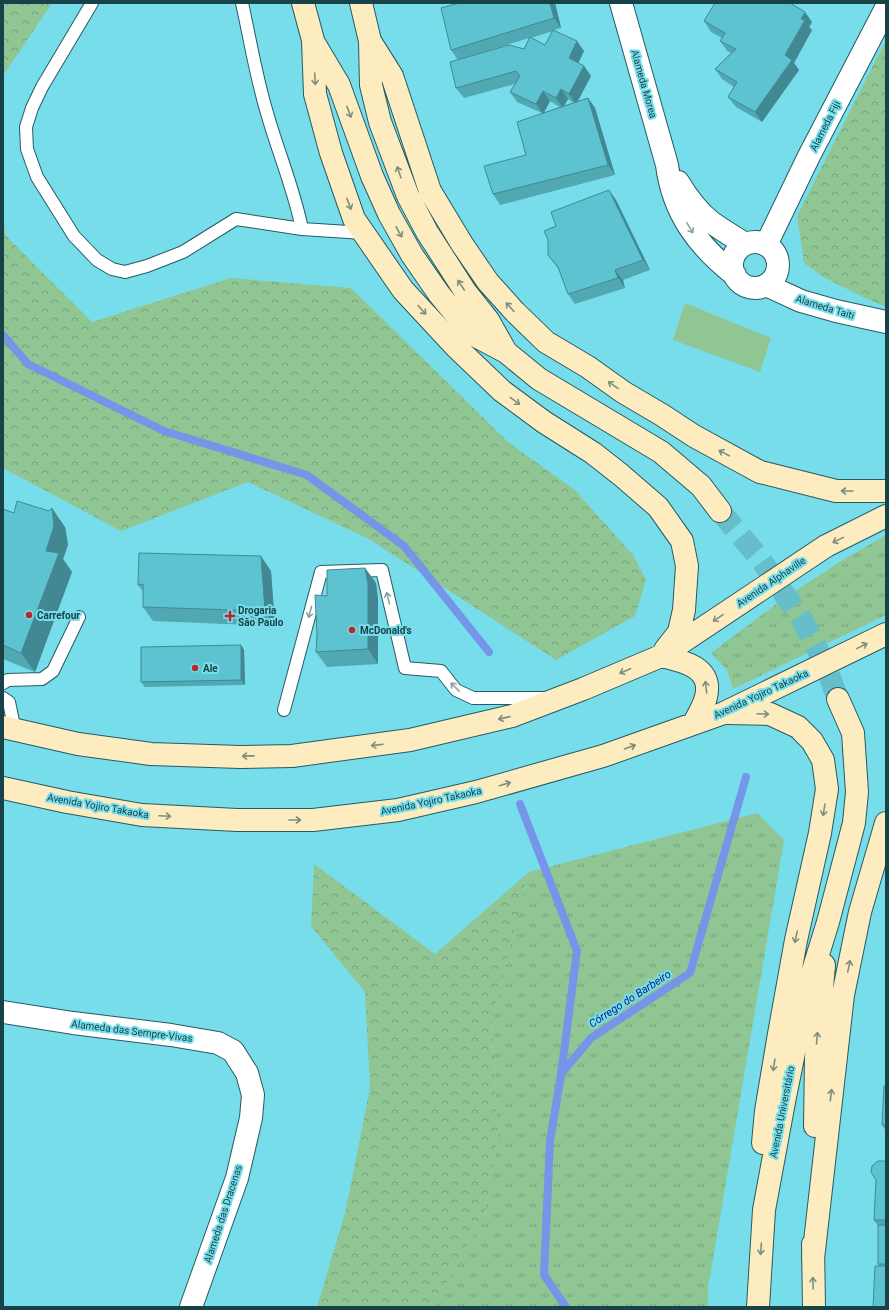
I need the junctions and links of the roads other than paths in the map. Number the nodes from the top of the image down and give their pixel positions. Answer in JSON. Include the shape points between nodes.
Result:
{"nodes":[{"id":1,"x":92,"y":3,"type":"edge"},
{"id":2,"x":242,"y":3,"type":"edge"},
{"id":3,"x":303,"y":3,"type":"edge"},
{"id":4,"x":361,"y":3,"type":"edge"},
{"id":5,"x":621,"y":3,"type":"edge"},
{"id":6,"x":886,"y":8,"type":"edge"},
{"id":7,"x":312,"y":40,"type":"junction"},
{"id":8,"x":370,"y":41,"type":"junction"},
{"id":9,"x":668,"y":165,"type":"junction"},
{"id":10,"x":302,"y":229,"type":"junction"},
{"id":11,"x":364,"y":233,"type":"junction"},
{"id":12,"x":755,"y":244,"type":"junction"},
{"id":13,"x":735,"y":275,"type":"junction"},
{"id":14,"x":766,"y":285,"type":"junction"},
{"id":15,"x":886,"y":322,"type":"edge"},
{"id":16,"x":506,"y":352,"type":"junction"},
{"id":17,"x":886,"y":490,"type":"edge"},
{"id":18,"x":720,"y":511,"type":"tunnel mouth"},
{"id":19,"x":886,"y":516,"type":"edge"},
{"id":20,"x":78,"y":617,"type":"dead end"},
{"id":21,"x":886,"y":634,"type":"edge"},
{"id":22,"x":661,"y":656,"type":"junction"},
{"id":23,"x":3,"y":683,"type":"edge"},
{"id":24,"x":3,"y":698,"type":"edge"},
{"id":25,"x":560,"y":698,"type":"junction"},
{"id":26,"x":838,"y":699,"type":"tunnel mouth"},
{"id":27,"x":284,"y":710,"type":"dead end"},
{"id":28,"x":724,"y":713,"type":"junction"},
{"id":29,"x":694,"y":723,"type":"junction"},
{"id":30,"x":9,"y":729,"type":"edge"},
{"id":31,"x":3,"y":788,"type":"edge"},
{"id":32,"x":886,"y":823,"type":"edge"},
{"id":33,"x":828,"y":922,"type":"junction"},
{"id":34,"x":3,"y":1012,"type":"edge"},
{"id":35,"x":247,"y":1073,"type":"joint"},
{"id":36,"x":764,"y":1210,"type":"junction"},
{"id":37,"x":813,"y":1259,"type":"junction"},
{"id":38,"x":191,"y":1307,"type":"edge"},
{"id":39,"x":758,"y":1307,"type":"edge"},
{"id":40,"x":814,"y":1307,"type":"edge"}],
"edges":[{"from":1,"to":10,"type":"lane","via":[[42,87],[26,127],[27,149],[37,177],[74,236],[97,260],[112,269],[125,272],[182,252],[236,219]]},
{"from":2,"to":10,"type":"lane","via":[[266,111]]},
{"from":3,"to":7,"type":"main road"},
{"from":4,"to":8,"type":"main road"},
{"from":5,"to":9,"type":"street","name":"Alameda Morea"},
{"from":6,"to":12,"type":"street","name":"Alameda Fiji","via":[[809,156]]},
{"from":7,"to":11,"type":"main road","one_way":true,"via":[[316,94],[331,153],[354,219]]},
{"from":7,"to":16,"type":"main road","one_way":true,"via":[[339,86],[372,176],[412,255],[439,294],[472,334]]},
{"from":16,"to":8,"type":"main road","one_way":true,"via":[[488,320],[465,291],[427,232],[408,196],[380,122],[371,85]]},
{"from":17,"to":8,"type":"main road","one_way":true,"via":[[836,491],[760,472],[694,436],[546,342],[488,282],[430,190],[392,76]]},
{"from":9,"to":12,"type":"street","name":"Alameda Morea","via":[[689,200],[701,214],[712,223]]},
{"from":9,"to":13,"type":"street","name":"Alameda Morea","one_way":true,"via":[[674,197],[693,233],[718,262]]},
{"from":10,"to":11,"type":"lane"},
{"from":11,"to":22,"type":"main road","one_way":true,"via":[[403,290],[456,347],[502,391],[621,475],[658,507],[682,541],[687,566],[684,610],[679,632]]},
{"from":12,"to":13,"type":"street","via":[[735,253],[732,267]]},
{"from":12,"to":14,"type":"street","via":[[771,249],[777,261],[776,274]]},
{"from":13,"to":14,"type":"street","via":[[745,285]]},
{"from":14,"to":15,"type":"street","name":"Alameda Taiti","via":[[801,301]]},
{"from":16,"to":18,"type":"main road","via":[[539,379],[661,452],[701,486]]},
{"from":19,"to":22,"type":"main road","name":"Avenida Alphaville","one_way":true,"via":[[826,546]]},
{"from":20,"to":23,"type":"lane","via":[[53,671],[42,679],[8,680]]},
{"from":28,"to":21,"type":"main road","name":"Avenida Yojiro Takaoka","one_way":true},
{"from":22,"to":25,"type":"main road","one_way":true},
{"from":29,"to":22,"type":"main road","one_way":true,"via":[[706,697],[707,684],[701,672],[690,664]]},
{"from":24,"to":30,"type":"lane","via":[[8,702]]},
{"from":25,"to":27,"type":"lane","one_way":true,"via":[[473,698],[456,690],[441,671],[405,668],[382,570],[321,572]]},
{"from":25,"to":30,"type":"main road","one_way":true,"via":[[512,716],[410,740],[292,756],[151,754],[78,744]]},
{"from":26,"to":33,"type":"main road","name":"Avenida Universitário","via":[[853,733],[857,792],[854,823]]},
{"from":28,"to":29,"type":"main road","name":"Avenida Yojiro Takaoka"},
{"from":28,"to":36,"type":"main road","one_way":true,"via":[[770,714],[798,727],[812,741],[823,760],[827,790],[796,940],[766,1111],[762,1159]]},
{"from":31,"to":29,"type":"main road","name":"Avenida Yojiro Takaoka","one_way":true,"via":[[142,815],[237,820],[313,820],[398,810],[476,792],[603,756]]},
{"from":37,"to":32,"type":"main road","one_way":true,"via":[[842,996],[860,912]]},
{"from":33,"to":36,"type":"main road","name":"Avenida Universitário","via":[[806,993]]},
{"from":37,"to":33,"type":"main road","name":"Avenida Universitário","one_way":true,"via":[[816,1057]]},
{"from":34,"to":35,"type":"street","name":"Alameda das Sempre-Vivas","via":[[218,1043],[232,1051]]},
{"from":35,"to":38,"type":"street","name":"Alameda das Dracenas","via":[[253,1095],[251,1118],[237,1178]]},
{"from":36,"to":39,"type":"main road","name":"Avenida Universitário","one_way":true},
{"from":40,"to":37,"type":"main road","name":"Avenida Universitário","one_way":true}]}
